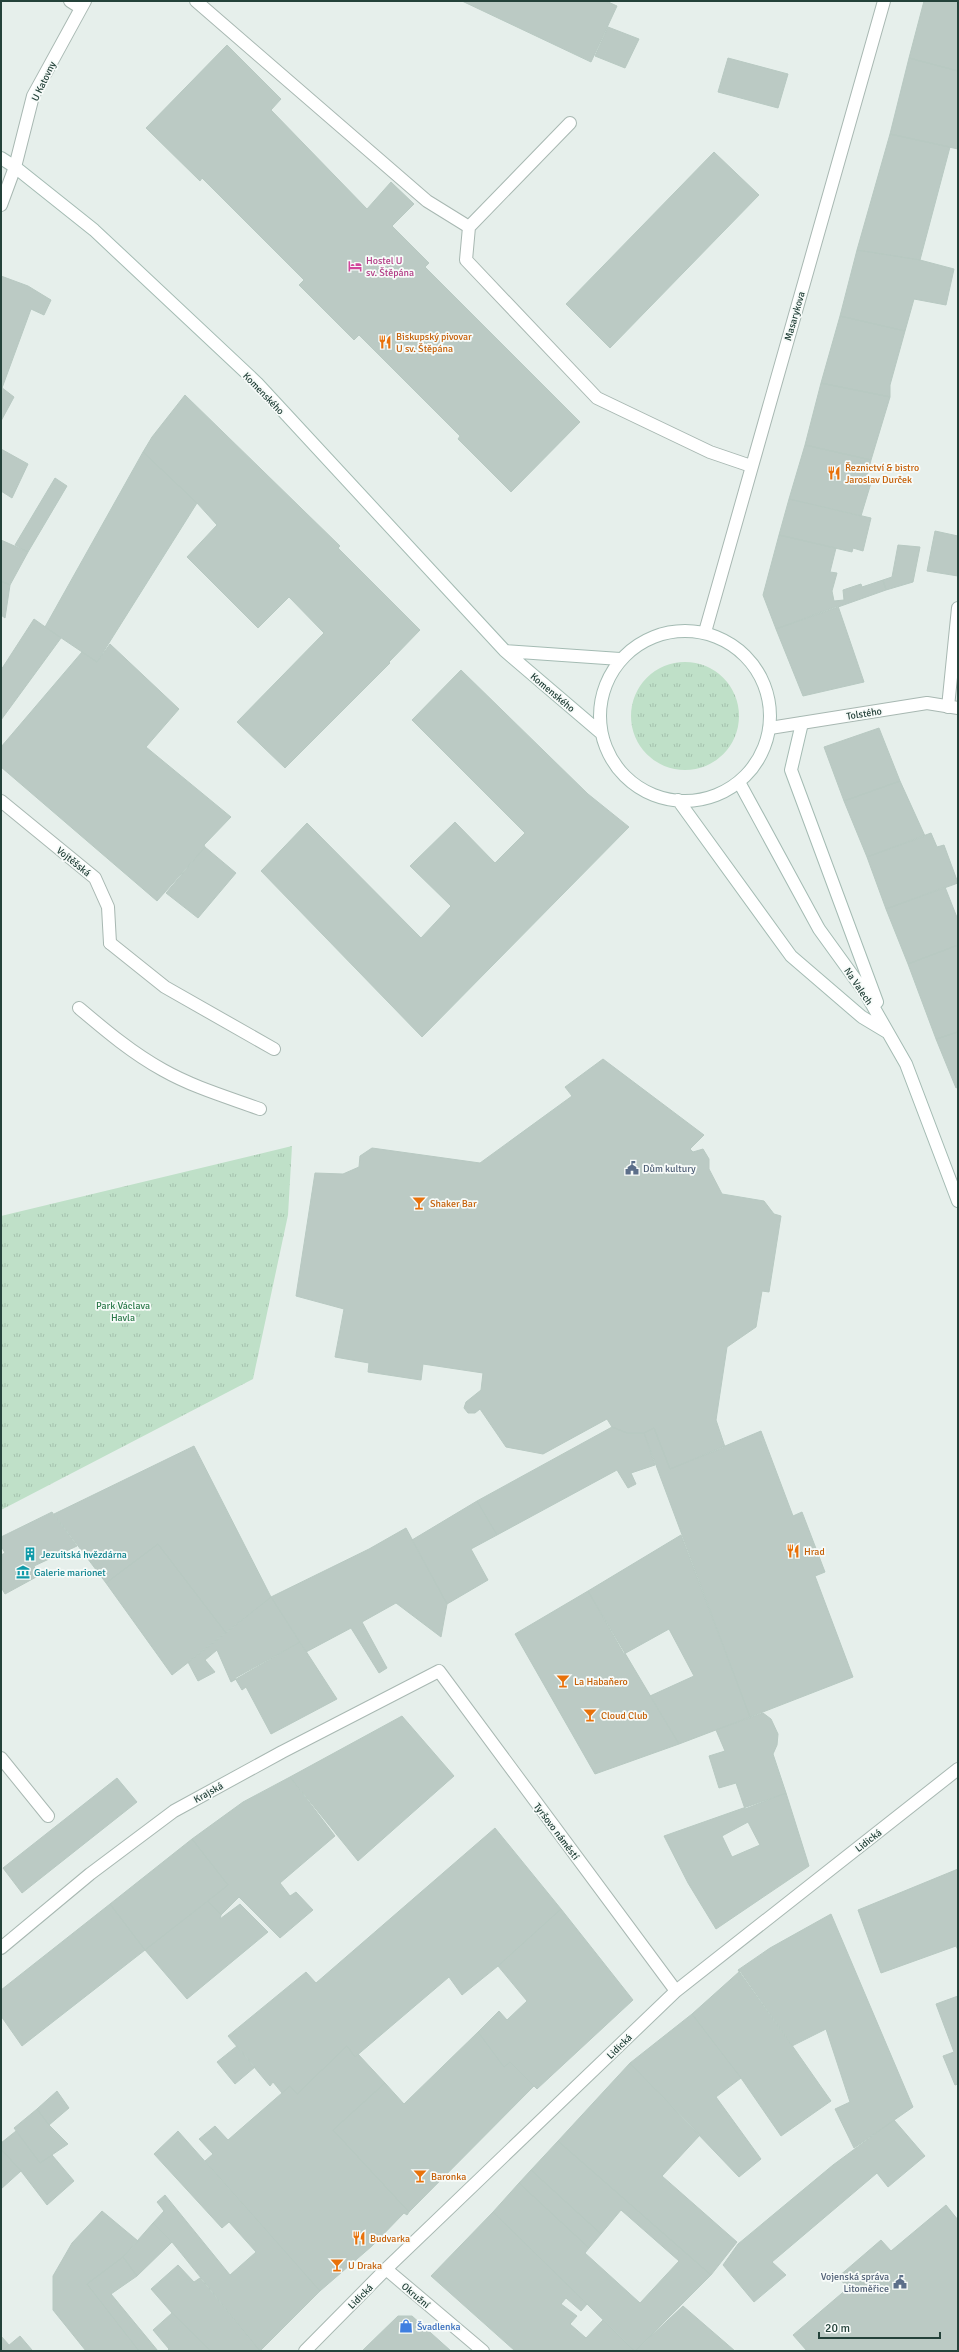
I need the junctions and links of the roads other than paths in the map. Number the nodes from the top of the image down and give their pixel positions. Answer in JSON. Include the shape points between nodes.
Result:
{"nodes":[{"id":1,"x":70,"y":1,"type":"edge"},
{"id":2,"x":196,"y":1,"type":"edge"},
{"id":3,"x":884,"y":1,"type":"edge"},
{"id":4,"x":83,"y":4,"type":"edge"},
{"id":5,"x":570,"y":123,"type":"dead end"},
{"id":6,"x":1,"y":158,"type":"edge"},
{"id":7,"x":15,"y":167,"type":"junction"},
{"id":8,"x":1,"y":205,"type":"edge"},
{"id":9,"x":469,"y":227,"type":"junction"},
{"id":10,"x":751,"y":466,"type":"junction"},
{"id":11,"x":958,"y":608,"type":"edge"},
{"id":12,"x":705,"y":632,"type":"junction"},
{"id":13,"x":505,"y":651,"type":"junction"},
{"id":14,"x":620,"y":659,"type":"junction"},
{"id":15,"x":953,"y":707,"type":"edge"},
{"id":16,"x":802,"y":723,"type":"junction"},
{"id":17,"x":770,"y":728,"type":"junction"},
{"id":18,"x":602,"y":733,"type":"junction"},
{"id":19,"x":739,"y":782,"type":"junction"},
{"id":20,"x":1,"y":800,"type":"edge"},
{"id":21,"x":678,"y":800,"type":"junction"},
{"id":22,"x":79,"y":1008,"type":"dead end"},
{"id":23,"x":888,"y":1034,"type":"junction"},
{"id":24,"x":274,"y":1049,"type":"dead end"},
{"id":25,"x":260,"y":1109,"type":"dead end"},
{"id":26,"x":958,"y":1201,"type":"edge"},
{"id":27,"x":439,"y":1671,"type":"joint"},
{"id":28,"x":1,"y":1758,"type":"edge"},
{"id":29,"x":958,"y":1769,"type":"edge"},
{"id":30,"x":48,"y":1816,"type":"dead end"},
{"id":31,"x":1,"y":1948,"type":"edge"},
{"id":32,"x":676,"y":1991,"type":"junction"},
{"id":33,"x":386,"y":2269,"type":"junction"},
{"id":34,"x":305,"y":2351,"type":"edge"},
{"id":35,"x":483,"y":2351,"type":"edge"}],
"edges":[{"from":1,"to":4,"type":"street"},
{"from":2,"to":9,"type":"street","via":[[428,201]]},
{"from":3,"to":10,"type":"street","name":"Masarykova"},
{"from":4,"to":7,"type":"street","name":"U Katovny","via":[[33,96]]},
{"from":5,"to":9,"type":"street"},
{"from":6,"to":7,"type":"street","name":"Komenského"},
{"from":7,"to":8,"type":"street","name":"U Katovny"},
{"from":7,"to":13,"type":"street","name":"Komenského","via":[[94,230],[257,383]]},
{"from":9,"to":10,"type":"street","via":[[466,260],[597,398],[710,452]]},
{"from":10,"to":12,"type":"street","name":"Masarykova"},
{"from":11,"to":15,"type":"street"},
{"from":12,"to":14,"type":"street","via":[[666,632],[633,648]]},
{"from":12,"to":17,"type":"street","via":[[739,649],[762,678],[770,713]]},
{"from":13,"to":14,"type":"street"},
{"from":13,"to":18,"type":"street","name":"Komenského"},
{"from":14,"to":18,"type":"street","via":[[612,670],[600,704]]},
{"from":15,"to":16,"type":"street","name":"Tolstého","via":[[927,704]]},
{"from":16,"to":17,"type":"street","name":"Tolstého"},
{"from":16,"to":23,"type":"street","via":[[791,770]]},
{"from":17,"to":19,"type":"street","via":[[766,744],[750,772]]},
{"from":18,"to":21,"type":"street","via":[[613,762],[634,784],[662,798]]},
{"from":19,"to":21,"type":"street","via":[[725,791],[700,799]]},
{"from":19,"to":23,"type":"street","name":"Na Valech","via":[[819,929],[866,994]]},
{"from":20,"to":24,"type":"street","name":"Vojtěšská","via":[[95,878],[108,907],[110,943],[165,987]]},
{"from":21,"to":23,"type":"street","via":[[791,956],[862,1017]]},
{"from":22,"to":25,"type":"street","via":[[119,1041],[163,1070],[210,1092]]},
{"from":23,"to":26,"type":"street","name":"Na Valech","via":[[906,1064]]},
{"from":27,"to":31,"type":"street","name":"Krajská","via":[[174,1811],[90,1874]]},
{"from":27,"to":32,"type":"street","name":"Tyršovo náměstí"},
{"from":28,"to":30,"type":"street"},
{"from":29,"to":32,"type":"street","name":"Lidická"},
{"from":32,"to":33,"type":"street","name":"Lidická"},
{"from":33,"to":34,"type":"street","name":"Lidická"},
{"from":33,"to":35,"type":"street","name":"Okružní"}]}
